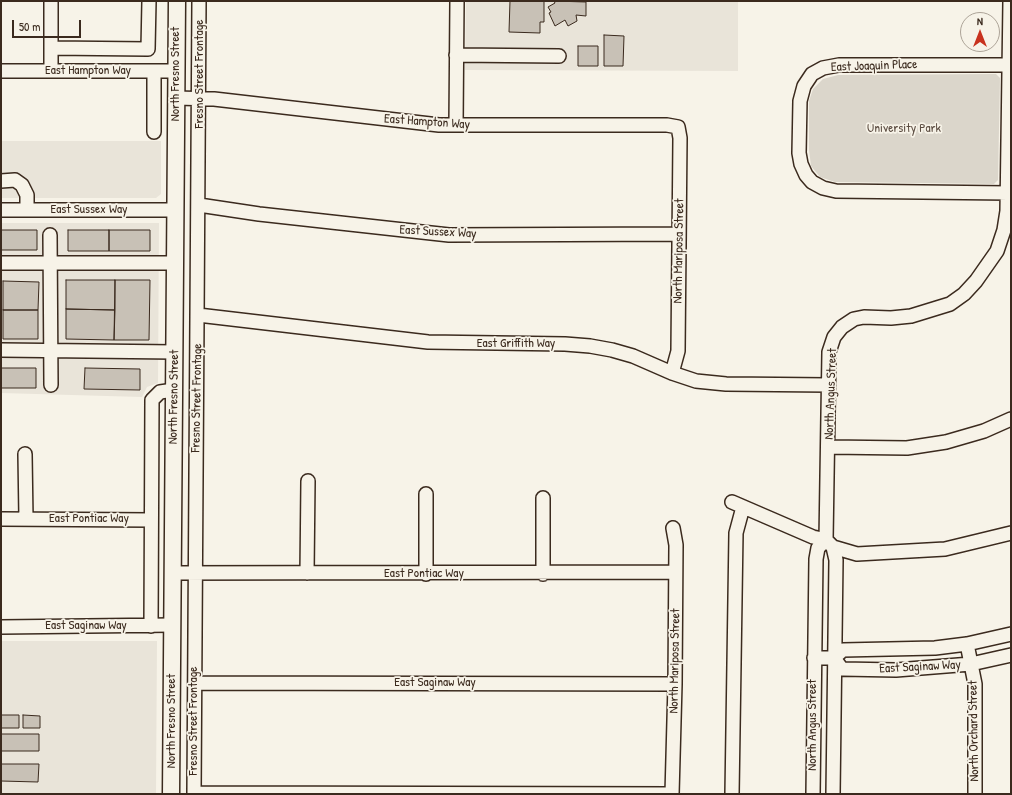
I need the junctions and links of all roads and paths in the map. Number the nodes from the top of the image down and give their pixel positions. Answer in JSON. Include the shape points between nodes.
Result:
{"nodes":[{"id":1,"x":51,"y":1,"type":"edge"},
{"id":2,"x":149,"y":1,"type":"edge"},
{"id":3,"x":177,"y":1,"type":"edge"},
{"id":4,"x":199,"y":1,"type":"edge"},
{"id":5,"x":457,"y":1,"type":"edge"},
{"id":6,"x":1010,"y":1,"type":"edge"},
{"id":7,"x":51,"y":48,"type":"junction"},
{"id":8,"x":456,"y":55,"type":"junction"},
{"id":9,"x":559,"y":56,"type":"dead end"},
{"id":10,"x":1008,"y":65,"type":"junction"},
{"id":11,"x":51,"y":70,"type":"junction"},
{"id":12,"x":1,"y":71,"type":"edge"},
{"id":13,"x":154,"y":71,"type":"junction"},
{"id":14,"x":176,"y":71,"type":"junction"},
{"id":15,"x":176,"y":98,"type":"junction"},
{"id":16,"x":200,"y":98,"type":"junction"},
{"id":17,"x":456,"y":125,"type":"junction"},
{"id":18,"x":678,"y":127,"type":"joint"},
{"id":19,"x":154,"y":132,"type":"dead end"},
{"id":20,"x":1,"y":180,"type":"edge"},
{"id":21,"x":1008,"y":193,"type":"junction"},
{"id":22,"x":199,"y":205,"type":"junction"},
{"id":23,"x":1,"y":210,"type":"edge"},
{"id":24,"x":27,"y":210,"type":"junction"},
{"id":25,"x":176,"y":210,"type":"junction"},
{"id":26,"x":679,"y":234,"type":"junction"},
{"id":27,"x":50,"y":235,"type":"dead end"},
{"id":28,"x":1,"y":263,"type":"edge"},
{"id":29,"x":50,"y":263,"type":"junction"},
{"id":30,"x":176,"y":263,"type":"junction"},
{"id":31,"x":198,"y":315,"type":"junction"},
{"id":32,"x":1,"y":350,"type":"edge"},
{"id":33,"x":51,"y":350,"type":"junction"},
{"id":34,"x":175,"y":352,"type":"junction"},
{"id":35,"x":672,"y":373,"type":"junction"},
{"id":36,"x":51,"y":385,"type":"dead end"},
{"id":37,"x":828,"y":385,"type":"junction"},
{"id":38,"x":174,"y":390,"type":"junction"},
{"id":39,"x":1011,"y":418,"type":"edge"},
{"id":40,"x":829,"y":447,"type":"junction"},
{"id":41,"x":25,"y":454,"type":"dead end"},
{"id":42,"x":308,"y":481,"type":"dead end"},
{"id":43,"x":426,"y":494,"type":"dead end"},
{"id":44,"x":543,"y":498,"type":"dead end"},
{"id":45,"x":1,"y":519,"type":"edge"},
{"id":46,"x":26,"y":519,"type":"junction"},
{"id":47,"x":151,"y":520,"type":"junction"},
{"id":48,"x":673,"y":528,"type":"dead end"},
{"id":49,"x":1011,"y":533,"type":"edge"},
{"id":50,"x":830,"y":544,"type":"junction"},
{"id":51,"x":676,"y":572,"type":"junction"},
{"id":52,"x":172,"y":573,"type":"junction"},
{"id":53,"x":307,"y":573,"type":"junction"},
{"id":54,"x":196,"y":574,"type":"junction"},
{"id":55,"x":426,"y":574,"type":"junction"},
{"id":56,"x":543,"y":574,"type":"junction"},
{"id":57,"x":172,"y":625,"type":"junction"},
{"id":58,"x":1,"y":626,"type":"edge"},
{"id":59,"x":151,"y":626,"type":"junction"},
{"id":60,"x":1011,"y":634,"type":"edge"},
{"id":61,"x":967,"y":644,"type":"junction"},
{"id":62,"x":1011,"y":655,"type":"edge"},
{"id":63,"x":814,"y":658,"type":"junction"},
{"id":64,"x":834,"y":658,"type":"junction"},
{"id":65,"x":971,"y":664,"type":"junction"},
{"id":66,"x":194,"y":683,"type":"junction"},
{"id":67,"x":675,"y":684,"type":"junction"},
{"id":68,"x":194,"y":793,"type":"edge"},
{"id":69,"x":171,"y":794,"type":"edge"},
{"id":70,"x":672,"y":794,"type":"edge"},
{"id":71,"x":732,"y":794,"type":"edge"},
{"id":72,"x":813,"y":794,"type":"edge"},
{"id":73,"x":833,"y":794,"type":"edge"},
{"id":74,"x":975,"y":794,"type":"edge"}],
"edges":[{"from":1,"to":7,"type":"street"},
{"from":2,"to":7,"type":"street","via":[[148,49]]},
{"from":3,"to":14,"type":"main road","name":"North Fresno Street"},
{"from":4,"to":16,"type":"street","name":"Fresno Street Frontage"},
{"from":5,"to":8,"type":"street"},
{"from":6,"to":10,"type":"street","name":"North Angus Street"},
{"from":7,"to":11,"type":"street"},
{"from":8,"to":9,"type":"street"},
{"from":8,"to":17,"type":"street"},
{"from":10,"to":21,"type":"street","name":"North Angus Street"},
{"from":10,"to":21,"type":"street","name":"East Joaquin Place","via":[[839,65],[823,68],[812,74],[804,86],[800,101],[800,153],[804,170],[812,182],[836,191]]},
{"from":11,"to":12,"type":"street","name":"East Hampton Way"},
{"from":11,"to":13,"type":"street","name":"East Hampton Way"},
{"from":13,"to":14,"type":"street","name":"East Hampton Way"},
{"from":13,"to":19,"type":"street"},
{"from":14,"to":15,"type":"main road","name":"North Fresno Street"},
{"from":15,"to":16,"type":"street","name":"East Hampton Way"},
{"from":15,"to":25,"type":"main road","name":"North Fresno Street"},
{"from":16,"to":17,"type":"street","name":"East Hampton Way"},
{"from":16,"to":22,"type":"street","name":"Fresno Street Frontage"},
{"from":17,"to":18,"type":"street","name":"East Hampton Way"},
{"from":18,"to":26,"type":"street","name":"North Mariposa Street"},
{"from":20,"to":24,"type":"street","via":[[15,180],[22,185],[27,195]]},
{"from":21,"to":37,"type":"street","name":"North Angus Street","via":[[1004,230],[997,251],[972,286],[950,304],[928,312],[891,318],[864,317],[854,319],[842,327],[834,337],[829,352]]},
{"from":22,"to":26,"type":"street","name":"East Sussex Way","via":[[449,235]]},
{"from":22,"to":31,"type":"street","name":"Fresno Street Frontage"},
{"from":23,"to":24,"type":"street","name":"East Sussex Way"},
{"from":24,"to":25,"type":"street","name":"East Sussex Way"},
{"from":25,"to":30,"type":"main road","name":"North Fresno Street"},
{"from":26,"to":35,"type":"street","name":"North Mariposa Street","via":[[678,351]]},
{"from":27,"to":29,"type":"street"},
{"from":28,"to":29,"type":"street"},
{"from":29,"to":30,"type":"street"},
{"from":29,"to":33,"type":"street"},
{"from":30,"to":34,"type":"main road","name":"North Fresno Street"},
{"from":31,"to":35,"type":"street","name":"East Griffith Way","via":[[428,342],[590,346],[633,356]]},
{"from":31,"to":54,"type":"street","name":"Fresno Street Frontage"},
{"from":32,"to":33,"type":"street"},
{"from":33,"to":34,"type":"street"},
{"from":33,"to":36,"type":"street"},
{"from":34,"to":38,"type":"main road","name":"North Fresno Street"},
{"from":35,"to":37,"type":"street","name":"East Griffith Way","via":[[696,381],[726,384]]},
{"from":37,"to":40,"type":"street","name":"North Angus Street"},
{"from":38,"to":47,"type":"street","via":[[160,392],[152,400]]},
{"from":38,"to":52,"type":"main road","name":"North Fresno Street"},
{"from":39,"to":40,"type":"street","via":[[946,442],[907,448]]},
{"from":40,"to":50,"type":"street","name":"North Angus Street"},
{"from":41,"to":46,"type":"street"},
{"from":42,"to":53,"type":"street"},
{"from":43,"to":55,"type":"street"},
{"from":44,"to":56,"type":"street"},
{"from":45,"to":46,"type":"street","name":"East Pontiac Way"},
{"from":46,"to":47,"type":"street","name":"East Pontiac Way"},
{"from":47,"to":59,"type":"street"},
{"from":48,"to":51,"type":"street","name":"North Mariposa Street"},
{"from":49,"to":50,"type":"street","via":[[945,549],[857,554]]},
{"from":50,"to":63,"type":"street","name":"North Angus Street","via":[[818,548],[816,560]]},
{"from":50,"to":64,"type":"street","name":"North Angus Street","via":[[836,560]]},
{"from":50,"to":71,"type":"street","via":[[737,504]]},
{"from":51,"to":56,"type":"street","name":"East Pontiac Way"},
{"from":51,"to":67,"type":"street","name":"North Mariposa Street"},
{"from":52,"to":54,"type":"street","name":"East Pontiac Way"},
{"from":52,"to":57,"type":"main road","name":"North Fresno Street"},
{"from":53,"to":54,"type":"street","name":"East Pontiac Way"},
{"from":53,"to":55,"type":"street","name":"East Pontiac Way"},
{"from":54,"to":66,"type":"street","name":"Fresno Street Frontage"},
{"from":55,"to":56,"type":"street","name":"East Pontiac Way"},
{"from":57,"to":59,"type":"street","name":"East Saginaw Way"},
{"from":57,"to":69,"type":"main road","name":"North Fresno Street"},
{"from":58,"to":59,"type":"street","name":"East Saginaw Way"},
{"from":60,"to":61,"type":"street","name":"East Saginaw Way"},
{"from":61,"to":64,"type":"street","name":"East Saginaw Way","via":[[895,650],[843,650]]},
{"from":61,"to":65,"type":"street","name":"North Orchard Street"},
{"from":62,"to":65,"type":"street","name":"East Saginaw Way"},
{"from":63,"to":64,"type":"street","name":"East Saginaw Way"},
{"from":63,"to":72,"type":"street","name":"North Angus Street"},
{"from":64,"to":65,"type":"street","name":"East Saginaw Way","via":[[842,669],[896,670]]},
{"from":64,"to":73,"type":"street","name":"North Angus Street"},
{"from":65,"to":74,"type":"street","name":"North Orchard Street","via":[[976,710]]},
{"from":66,"to":67,"type":"street","name":"East Saginaw Way"},
{"from":66,"to":68,"type":"street","name":"Fresno Street Frontage"},
{"from":67,"to":70,"type":"street","name":"North Mariposa Street"},
{"from":68,"to":70,"type":"street"}]}
